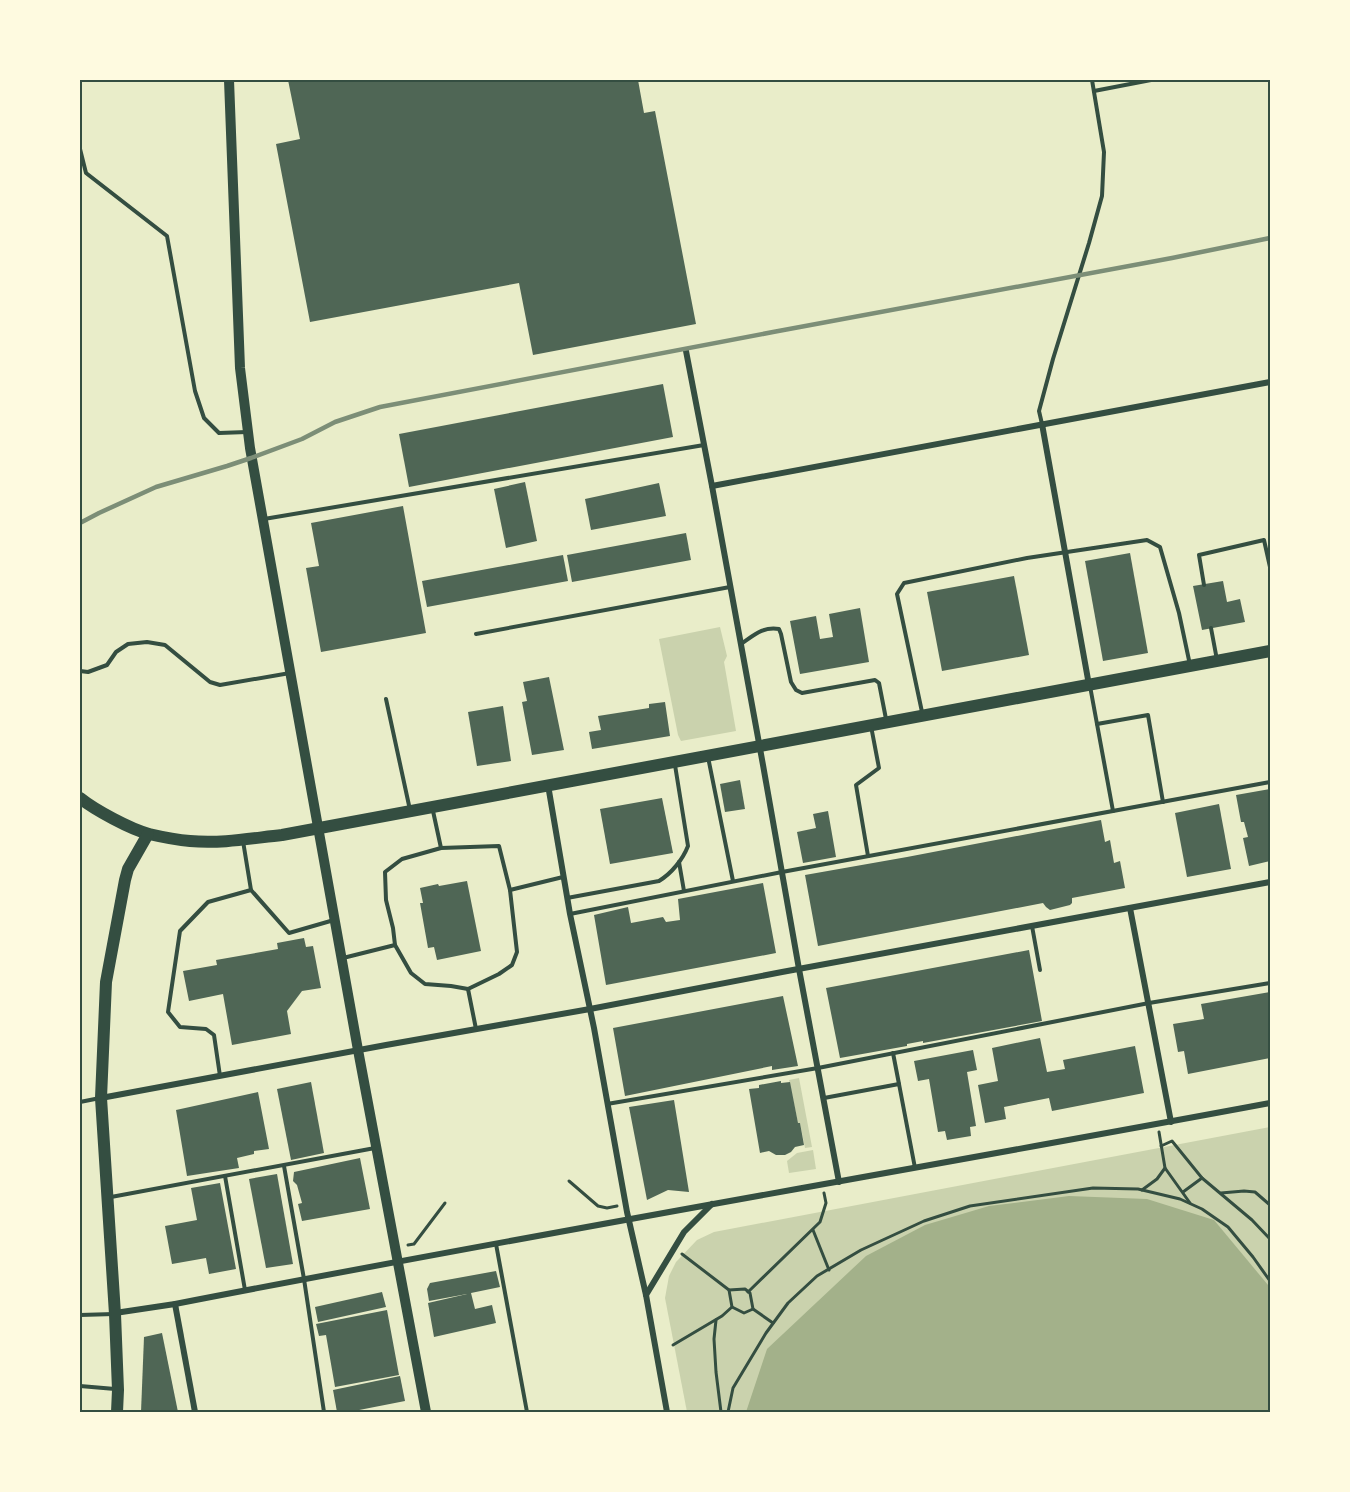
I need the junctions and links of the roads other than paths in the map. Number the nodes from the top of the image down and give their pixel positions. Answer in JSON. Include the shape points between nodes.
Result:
{"nodes":[{"id":1,"x":229,"y":80,"type":"edge"},
{"id":2,"x":1092,"y":80,"type":"edge"},
{"id":3,"x":1150,"y":80,"type":"edge"},
{"id":4,"x":1094,"y":91,"type":"junction"},
{"id":5,"x":80,"y":149,"type":"edge"},
{"id":6,"x":686,"y":351,"type":"dead end"},
{"id":7,"x":1270,"y":382,"type":"edge"},
{"id":8,"x":1042,"y":424,"type":"junction"},
{"id":9,"x":248,"y":432,"type":"junction"},
{"id":10,"x":704,"y":445,"type":"junction"},
{"id":11,"x":712,"y":486,"type":"junction"},
{"id":12,"x":262,"y":519,"type":"junction"},
{"id":13,"x":1065,"y":553,"type":"junction"},
{"id":14,"x":1270,"y":567,"type":"edge"},
{"id":15,"x":1204,"y":585,"type":"dead end"},
{"id":16,"x":730,"y":587,"type":"junction"},
{"id":17,"x":1211,"y":628,"type":"dead end"},
{"id":18,"x":476,"y":634,"type":"dead end"},
{"id":19,"x":741,"y":644,"type":"junction"},
{"id":20,"x":1270,"y":651,"type":"edge"},
{"id":21,"x":1217,"y":661,"type":"junction"},
{"id":22,"x":1191,"y":666,"type":"junction"},
{"id":23,"x":80,"y":671,"type":"edge"},
{"id":24,"x":291,"y":672,"type":"junction"},
{"id":25,"x":1089,"y":685,"type":"junction"},
{"id":26,"x":386,"y":699,"type":"dead end"},
{"id":27,"x":923,"y":716,"type":"junction"},
{"id":28,"x":887,"y":723,"type":"junction"},
{"id":29,"x":1097,"y":723,"type":"junction"},
{"id":30,"x":871,"y":726,"type":"junction"},
{"id":31,"x":760,"y":746,"type":"junction"},
{"id":32,"x":708,"y":756,"type":"junction"},
{"id":33,"x":674,"y":762,"type":"junction"},
{"id":34,"x":1270,"y":782,"type":"edge"},
{"id":35,"x":548,"y":785,"type":"junction"},
{"id":36,"x":80,"y":798,"type":"edge"},
{"id":37,"x":1163,"y":802,"type":"junction"},
{"id":38,"x":432,"y":807,"type":"junction"},
{"id":39,"x":410,"y":811,"type":"junction"},
{"id":40,"x":1113,"y":811,"type":"junction"},
{"id":41,"x":319,"y":827,"type":"junction"},
{"id":42,"x":148,"y":834,"type":"junction"},
{"id":43,"x":242,"y":839,"type":"junction"},
{"id":44,"x":441,"y":848,"type":"junction"},
{"id":45,"x":868,"y":856,"type":"junction"},
{"id":46,"x":679,"y":861,"type":"junction"},
{"id":47,"x":782,"y":872,"type":"junction"},
{"id":48,"x":564,"y":877,"type":"junction"},
{"id":49,"x":733,"y":881,"type":"junction"},
{"id":50,"x":1270,"y":882,"type":"edge"},
{"id":51,"x":251,"y":890,"type":"junction"},
{"id":52,"x":510,"y":890,"type":"junction"},
{"id":53,"x":684,"y":891,"type":"junction"},
{"id":54,"x":567,"y":898,"type":"junction"},
{"id":55,"x":1130,"y":908,"type":"junction"},
{"id":56,"x":570,"y":914,"type":"junction"},
{"id":57,"x":335,"y":920,"type":"junction"},
{"id":58,"x":1032,"y":926,"type":"junction"},
{"id":59,"x":395,"y":945,"type":"junction"},
{"id":60,"x":342,"y":959,"type":"junction"},
{"id":61,"x":799,"y":969,"type":"junction"},
{"id":62,"x":1040,"y":970,"type":"dead end"},
{"id":63,"x":1270,"y":983,"type":"edge"},
{"id":64,"x":468,"y":989,"type":"junction"},
{"id":65,"x":1149,"y":1003,"type":"junction"},
{"id":66,"x":590,"y":1009,"type":"junction"},
{"id":67,"x":476,"y":1029,"type":"junction"},
{"id":68,"x":358,"y":1050,"type":"junction"},
{"id":69,"x":893,"y":1053,"type":"junction"},
{"id":70,"x":818,"y":1068,"type":"junction"},
{"id":71,"x":220,"y":1076,"type":"junction"},
{"id":72,"x":899,"y":1084,"type":"junction"},
{"id":73,"x":101,"y":1098,"type":"junction"},
{"id":74,"x":824,"y":1098,"type":"junction"},
{"id":75,"x":80,"y":1102,"type":"edge"},
{"id":76,"x":1270,"y":1103,"type":"edge"},
{"id":77,"x":607,"y":1104,"type":"junction"},
{"id":78,"x":1171,"y":1122,"type":"junction"},
{"id":79,"x":376,"y":1148,"type":"junction"},
{"id":80,"x":284,"y":1166,"type":"junction"},
{"id":81,"x":915,"y":1169,"type":"junction"},
{"id":82,"x":225,"y":1176,"type":"junction"},
{"id":83,"x":840,"y":1182,"type":"junction"},
{"id":84,"x":107,"y":1198,"type":"junction"},
{"id":85,"x":712,"y":1204,"type":"junction"},
{"id":86,"x":629,"y":1218,"type":"junction"},
{"id":87,"x":496,"y":1243,"type":"junction"},
{"id":88,"x":397,"y":1262,"type":"junction"},
{"id":89,"x":304,"y":1280,"type":"junction"},
{"id":90,"x":245,"y":1290,"type":"junction"},
{"id":91,"x":646,"y":1295,"type":"junction"},
{"id":92,"x":174,"y":1304,"type":"junction"},
{"id":93,"x":115,"y":1314,"type":"junction"},
{"id":94,"x":80,"y":1315,"type":"edge"},
{"id":95,"x":80,"y":1386,"type":"edge"},
{"id":96,"x":118,"y":1390,"type":"junction"},
{"id":97,"x":426,"y":1412,"type":"edge"},
{"id":98,"x":117,"y":1413,"type":"edge"},
{"id":99,"x":195,"y":1413,"type":"edge"},
{"id":100,"x":324,"y":1413,"type":"edge"},
{"id":101,"x":527,"y":1413,"type":"edge"},
{"id":102,"x":667,"y":1413,"type":"edge"}],
"edges":[{"from":1,"to":9,"type":"street","via":[[240,368]]},
{"from":2,"to":4,"type":"lane"},
{"from":3,"to":4,"type":"lane"},
{"from":4,"to":8,"type":"lane","via":[[1104,152],[1102,196],[1039,411]]},
{"from":5,"to":9,"type":"lane","via":[[86,173],[167,236],[195,391],[204,418],[219,433]]},
{"from":6,"to":10,"type":"street"},
{"from":7,"to":8,"type":"street"},
{"from":8,"to":11,"type":"street"},
{"from":8,"to":13,"type":"street"},
{"from":9,"to":12,"type":"street"},
{"from":10,"to":11,"type":"street"},
{"from":10,"to":12,"type":"lane"},
{"from":11,"to":16,"type":"street"},
{"from":12,"to":24,"type":"street"},
{"from":13,"to":22,"type":"lane","via":[[1147,540],[1160,547]]},
{"from":13,"to":25,"type":"street"},
{"from":13,"to":27,"type":"lane","via":[[900,587],[897,594]]},
{"from":14,"to":15,"type":"lane","via":[[1264,540],[1199,555]]},
{"from":16,"to":18,"type":"lane"},
{"from":16,"to":19,"type":"street"},
{"from":17,"to":21,"type":"lane"},
{"from":19,"to":28,"type":"lane","via":[[761,630],[779,629],[791,682],[802,693],[875,680],[879,683]]},
{"from":19,"to":31,"type":"street"},
{"from":20,"to":21,"type":"main road"},
{"from":21,"to":22,"type":"main road"},
{"from":22,"to":25,"type":"main road"},
{"from":23,"to":24,"type":"lane","via":[[107,665],[116,651],[128,644],[147,642],[165,645],[210,682],[220,685]]},
{"from":24,"to":41,"type":"street"},
{"from":25,"to":27,"type":"main road"},
{"from":25,"to":29,"type":"lane"},
{"from":26,"to":39,"type":"lane"},
{"from":27,"to":28,"type":"main road"},
{"from":28,"to":30,"type":"main road"},
{"from":29,"to":37,"type":"lane","via":[[1148,715]]},
{"from":29,"to":40,"type":"lane"},
{"from":30,"to":31,"type":"main road"},
{"from":30,"to":45,"type":"lane","via":[[879,768],[856,785]]},
{"from":31,"to":32,"type":"main road"},
{"from":31,"to":47,"type":"street"},
{"from":32,"to":33,"type":"main road"},
{"from":32,"to":49,"type":"lane"},
{"from":33,"to":35,"type":"main road"},
{"from":33,"to":46,"type":"lane","via":[[688,846]]},
{"from":34,"to":37,"type":"lane"},
{"from":35,"to":38,"type":"main road"},
{"from":35,"to":48,"type":"street"},
{"from":36,"to":42,"type":"main road"},
{"from":37,"to":40,"type":"lane"},
{"from":38,"to":39,"type":"main road"},
{"from":38,"to":44,"type":"lane"},
{"from":39,"to":41,"type":"main road"},
{"from":40,"to":45,"type":"lane"},
{"from":41,"to":43,"type":"main road"},
{"from":41,"to":57,"type":"street"},
{"from":42,"to":43,"type":"main road","via":[[192,841]]},
{"from":42,"to":73,"type":"main road","via":[[124,880],[106,982]]},
{"from":43,"to":51,"type":"lane"},
{"from":44,"to":52,"type":"lane","via":[[499,846]]},
{"from":44,"to":59,"type":"lane","via":[[402,859],[385,872]]},
{"from":45,"to":47,"type":"lane"},
{"from":46,"to":53,"type":"lane"},
{"from":46,"to":54,"type":"lane","via":[[659,881]]},
{"from":47,"to":49,"type":"lane"},
{"from":47,"to":61,"type":"street"},
{"from":48,"to":52,"type":"lane"},
{"from":48,"to":54,"type":"street"},
{"from":49,"to":53,"type":"lane"},
{"from":50,"to":55,"type":"street"},
{"from":51,"to":57,"type":"lane","via":[[289,933]]},
{"from":51,"to":71,"type":"lane","via":[[208,902],[180,931],[168,1012],[180,1027],[206,1029],[214,1035]]},
{"from":52,"to":64,"type":"lane","via":[[517,952],[512,965]]},
{"from":53,"to":56,"type":"lane"},
{"from":54,"to":56,"type":"street"},
{"from":55,"to":58,"type":"street"},
{"from":55,"to":65,"type":"street"},
{"from":56,"to":66,"type":"street"},
{"from":57,"to":60,"type":"street"},
{"from":58,"to":61,"type":"street"},
{"from":58,"to":62,"type":"lane"},
{"from":59,"to":60,"type":"lane"},
{"from":59,"to":64,"type":"lane","via":[[411,973],[425,984]]},
{"from":60,"to":68,"type":"street"},
{"from":61,"to":66,"type":"street"},
{"from":61,"to":70,"type":"street"},
{"from":63,"to":65,"type":"lane"},
{"from":64,"to":67,"type":"lane"},
{"from":65,"to":69,"type":"lane"},
{"from":65,"to":78,"type":"street"},
{"from":66,"to":67,"type":"street"},
{"from":66,"to":77,"type":"street"},
{"from":67,"to":68,"type":"street"},
{"from":68,"to":71,"type":"street"},
{"from":68,"to":79,"type":"street"},
{"from":69,"to":70,"type":"lane"},
{"from":69,"to":72,"type":"lane"},
{"from":70,"to":74,"type":"street"},
{"from":70,"to":77,"type":"lane"},
{"from":71,"to":73,"type":"street"},
{"from":72,"to":74,"type":"lane"},
{"from":72,"to":81,"type":"lane"},
{"from":73,"to":75,"type":"lane"},
{"from":73,"to":84,"type":"main road"},
{"from":74,"to":83,"type":"street"},
{"from":76,"to":78,"type":"street"},
{"from":77,"to":86,"type":"street"},
{"from":78,"to":81,"type":"street"},
{"from":79,"to":80,"type":"lane"},
{"from":79,"to":88,"type":"street"},
{"from":80,"to":82,"type":"lane"},
{"from":80,"to":89,"type":"lane"},
{"from":81,"to":83,"type":"street"},
{"from":82,"to":84,"type":"lane"},
{"from":82,"to":90,"type":"lane"},
{"from":83,"to":85,"type":"street"},
{"from":84,"to":93,"type":"main road"},
{"from":85,"to":86,"type":"street"},
{"from":85,"to":91,"type":"street","via":[[684,1232]]},
{"from":86,"to":87,"type":"street"},
{"from":86,"to":91,"type":"street"},
{"from":87,"to":88,"type":"street"},
{"from":87,"to":101,"type":"lane"},
{"from":88,"to":89,"type":"street"},
{"from":88,"to":97,"type":"street"},
{"from":89,"to":90,"type":"street"},
{"from":89,"to":100,"type":"lane"},
{"from":90,"to":92,"type":"street"},
{"from":91,"to":102,"type":"street"},
{"from":92,"to":93,"type":"street"},
{"from":92,"to":99,"type":"street"},
{"from":93,"to":94,"type":"lane"},
{"from":93,"to":96,"type":"main road"},
{"from":95,"to":96,"type":"lane"},
{"from":96,"to":98,"type":"main road"}]}
